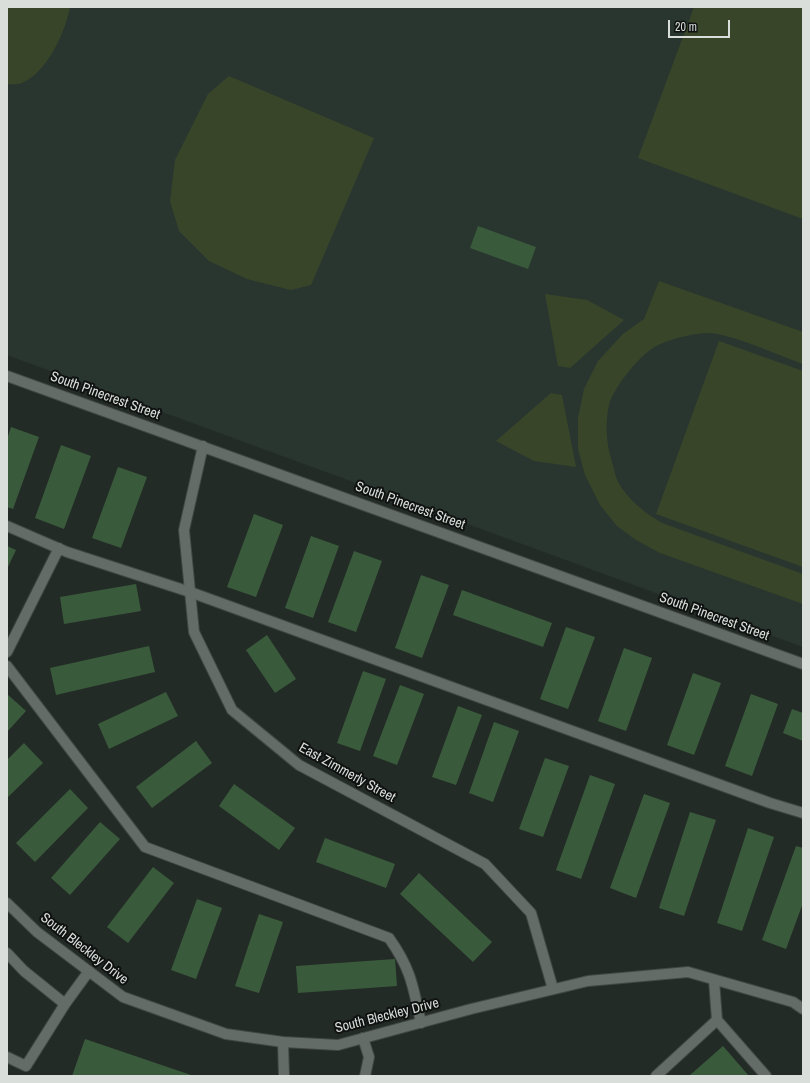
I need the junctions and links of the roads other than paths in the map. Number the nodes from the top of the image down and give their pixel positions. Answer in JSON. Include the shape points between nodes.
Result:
{"nodes":[{"id":1,"x":7,"y":376,"type":"edge"},
{"id":2,"x":203,"y":446,"type":"junction"},
{"id":3,"x":7,"y":526,"type":"edge"},
{"id":4,"x":58,"y":548,"type":"junction"},
{"id":5,"x":190,"y":592,"type":"junction"},
{"id":6,"x":7,"y":652,"type":"edge"},
{"id":7,"x":803,"y":664,"type":"edge"},
{"id":8,"x":7,"y":666,"type":"edge"},
{"id":9,"x":803,"y":813,"type":"edge"},
{"id":10,"x":7,"y":903,"type":"edge"},
{"id":11,"x":7,"y":953,"type":"edge"},
{"id":12,"x":88,"y":971,"type":"junction"},
{"id":13,"x":714,"y":980,"type":"junction"},
{"id":14,"x":553,"y":989,"type":"junction"},
{"id":15,"x":65,"y":1004,"type":"junction"},
{"id":16,"x":803,"y":1009,"type":"edge"},
{"id":17,"x":717,"y":1020,"type":"junction"},
{"id":18,"x":420,"y":1023,"type":"junction"},
{"id":19,"x":363,"y":1038,"type":"junction"},
{"id":20,"x":283,"y":1042,"type":"junction"},
{"id":21,"x":7,"y":1057,"type":"edge"},
{"id":22,"x":284,"y":1076,"type":"edge"},
{"id":23,"x":365,"y":1076,"type":"edge"},
{"id":24,"x":656,"y":1076,"type":"edge"},
{"id":25,"x":766,"y":1076,"type":"edge"}],
"edges":[{"from":1,"to":2,"type":"street","name":"South Pinecrest Street"},
{"from":2,"to":5,"type":"street","name":"East Zimmerly Street","via":[[184,530]]},
{"from":2,"to":7,"type":"street","name":"South Pinecrest Street"},
{"from":3,"to":4,"type":"street"},
{"from":4,"to":5,"type":"street"},
{"from":4,"to":6,"type":"street"},
{"from":5,"to":9,"type":"street"},
{"from":5,"to":14,"type":"street","name":"East Zimmerly Street","via":[[194,632],[232,710],[299,765],[485,864],[530,913]]},
{"from":8,"to":18,"type":"street","via":[[144,847],[389,938],[403,957],[412,978]]},
{"from":10,"to":12,"type":"street","name":"South Bleckley Drive","via":[[37,932]]},
{"from":11,"to":15,"type":"street","via":[[24,971]]},
{"from":12,"to":15,"type":"street"},
{"from":12,"to":20,"type":"street","name":"South Bleckley Drive","via":[[123,997],[226,1034]]},
{"from":13,"to":14,"type":"street","name":"South Bleckley Drive","via":[[688,972],[588,981]]},
{"from":13,"to":16,"type":"street","name":"South Bleckley Drive","via":[[793,1002]]},
{"from":13,"to":17,"type":"street"},
{"from":14,"to":18,"type":"street","name":"South Bleckley Drive"},
{"from":15,"to":21,"type":"street","via":[[26,1066]]},
{"from":17,"to":24,"type":"street"},
{"from":17,"to":25,"type":"street"},
{"from":18,"to":19,"type":"street","name":"South Bleckley Drive"},
{"from":19,"to":20,"type":"street","name":"South Bleckley Drive","via":[[338,1045]]},
{"from":19,"to":23,"type":"street","via":[[369,1057]]},
{"from":20,"to":22,"type":"street"}]}
